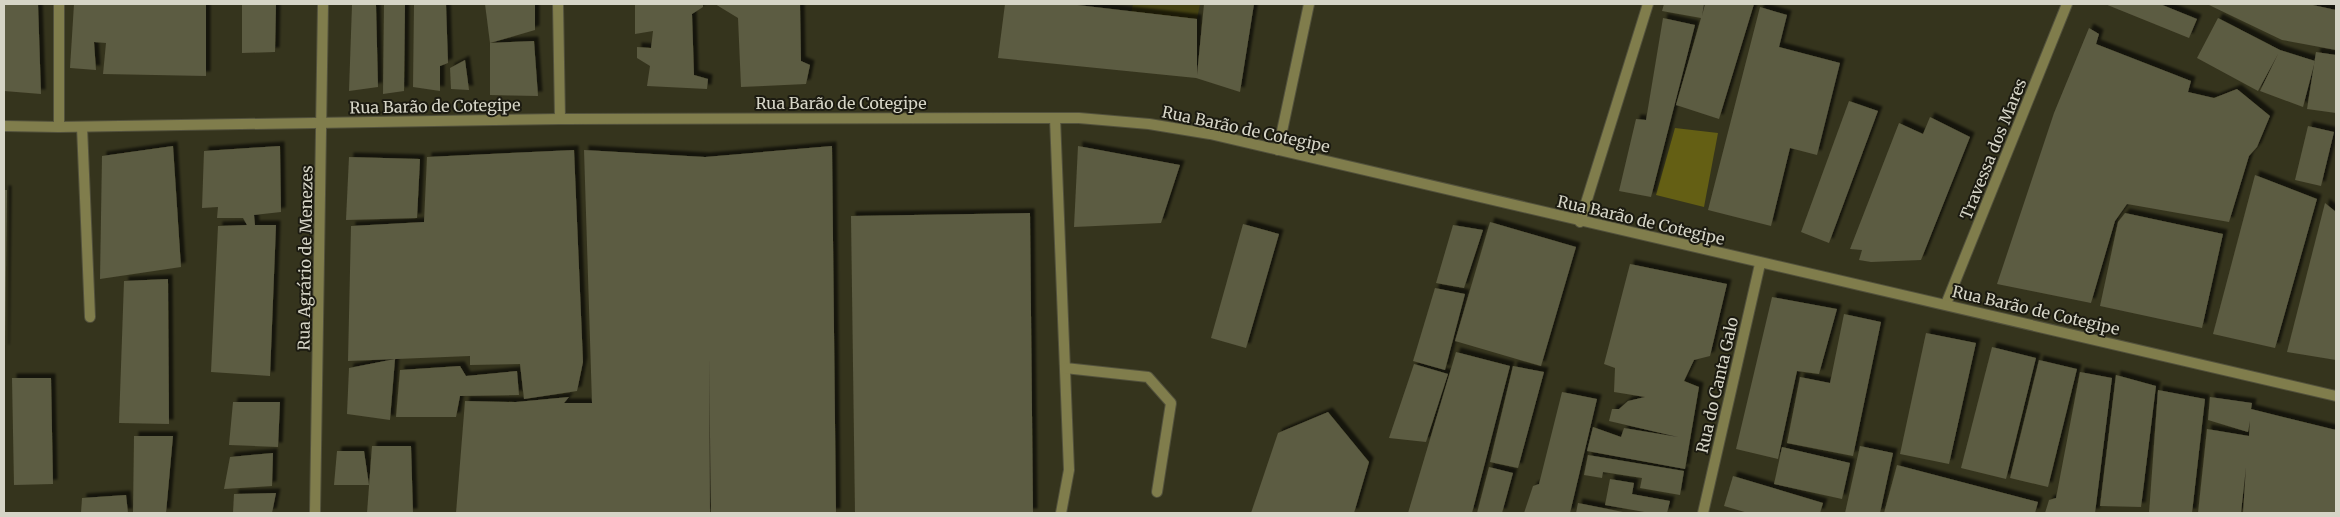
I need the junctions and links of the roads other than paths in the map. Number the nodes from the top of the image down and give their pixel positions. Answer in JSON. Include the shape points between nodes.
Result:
{"nodes":[{"id":1,"x":59,"y":4,"type":"edge"},
{"id":2,"x":323,"y":4,"type":"edge"},
{"id":3,"x":558,"y":4,"type":"edge"},
{"id":4,"x":1310,"y":4,"type":"edge"},
{"id":5,"x":1648,"y":4,"type":"edge"},
{"id":6,"x":2067,"y":4,"type":"edge"},
{"id":7,"x":1056,"y":118,"type":"junction"},
{"id":8,"x":560,"y":119,"type":"junction"},
{"id":9,"x":322,"y":123,"type":"junction"},
{"id":10,"x":4,"y":126,"type":"edge"},
{"id":11,"x":82,"y":127,"type":"junction"},
{"id":12,"x":59,"y":128,"type":"junction"},
{"id":13,"x":1278,"y":150,"type":"junction"},
{"id":14,"x":1580,"y":222,"type":"junction"},
{"id":15,"x":1760,"y":264,"type":"junction"},
{"id":16,"x":1946,"y":304,"type":"junction"},
{"id":17,"x":90,"y":317,"type":"dead end"},
{"id":18,"x":1065,"y":368,"type":"junction"},
{"id":19,"x":2336,"y":396,"type":"edge"},
{"id":20,"x":1157,"y":492,"type":"dead end"},
{"id":21,"x":315,"y":513,"type":"edge"},
{"id":22,"x":1061,"y":513,"type":"edge"},
{"id":23,"x":1703,"y":513,"type":"edge"}],
"edges":[{"from":1,"to":12,"type":"street"},
{"from":2,"to":9,"type":"street","name":"Rua Agrário de Menezes"},
{"from":3,"to":8,"type":"street"},
{"from":4,"to":13,"type":"street"},
{"from":5,"to":14,"type":"street"},
{"from":6,"to":16,"type":"street","name":"Travessa dos Mares"},
{"from":7,"to":8,"type":"street","name":"Rua Barão de Cotegipe"},
{"from":7,"to":13,"type":"street","name":"Rua Barão de Cotegipe","via":[[1149,124]]},
{"from":7,"to":18,"type":"street"},
{"from":8,"to":9,"type":"street","name":"Rua Barão de Cotegipe"},
{"from":9,"to":11,"type":"street","name":"Rua Barão de Cotegipe"},
{"from":9,"to":21,"type":"street","name":"Rua Agrário de Menezes"},
{"from":10,"to":12,"type":"street","name":"Rua Barão de Cotegipe"},
{"from":11,"to":12,"type":"street","name":"Rua Barão de Cotegipe"},
{"from":11,"to":17,"type":"street"},
{"from":13,"to":14,"type":"street","name":"Rua Barão de Cotegipe"},
{"from":14,"to":15,"type":"street","name":"Rua Barão de Cotegipe"},
{"from":15,"to":16,"type":"street","name":"Rua Barão de Cotegipe"},
{"from":15,"to":23,"type":"street","name":"Rua do Canta Galo"},
{"from":16,"to":19,"type":"street","name":"Rua Barão de Cotegipe"},
{"from":18,"to":20,"type":"street","via":[[1148,377],[1172,403]]},
{"from":18,"to":22,"type":"street","via":[[1069,470]]}]}
